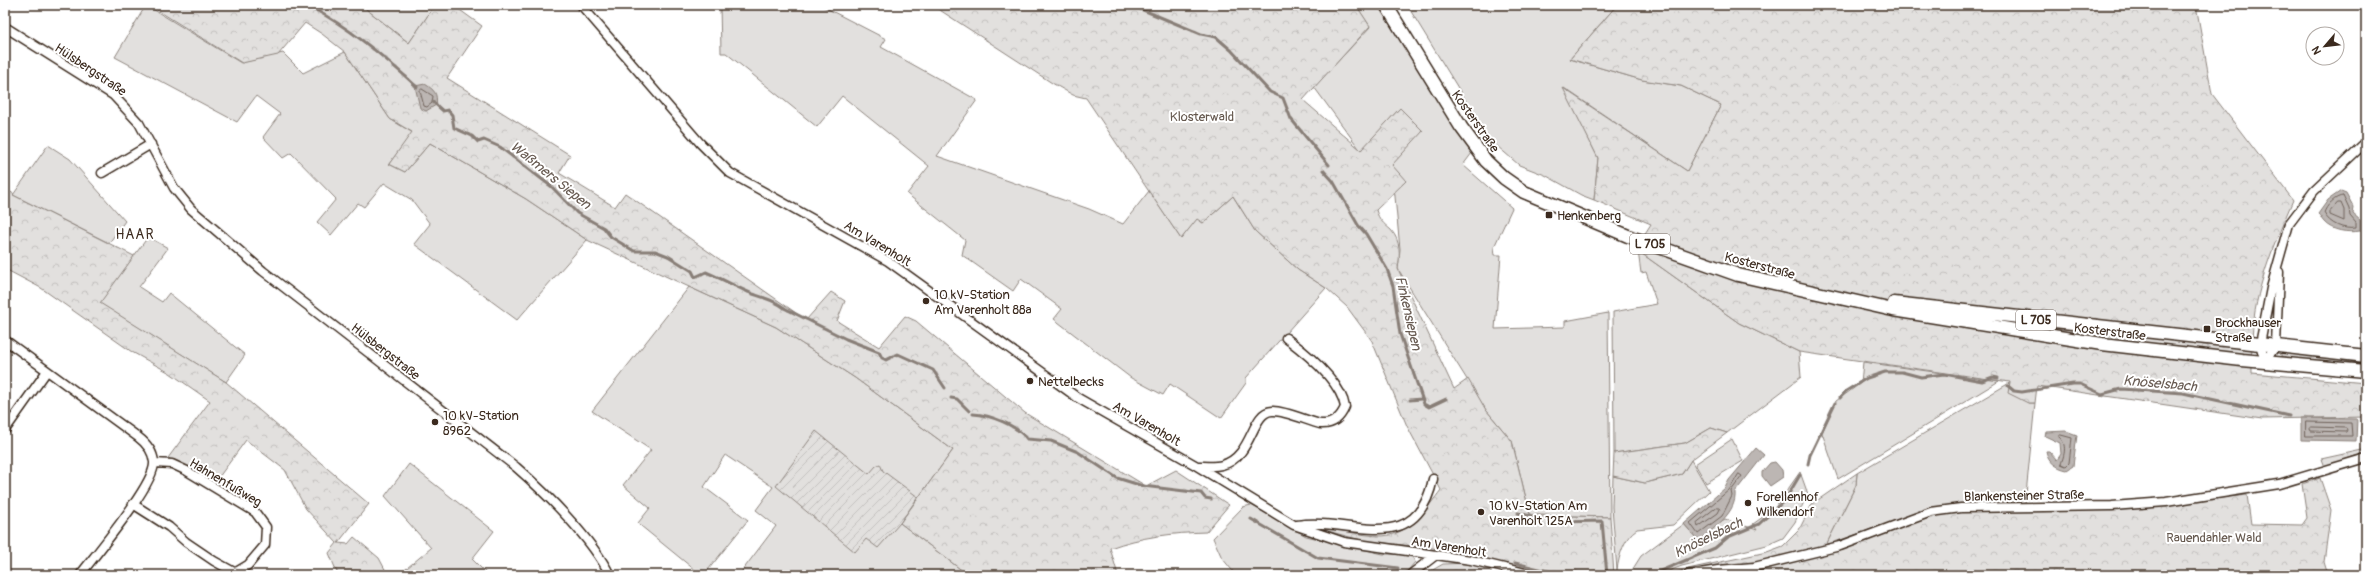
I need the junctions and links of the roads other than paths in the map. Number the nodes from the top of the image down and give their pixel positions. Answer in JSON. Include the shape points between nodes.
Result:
{"nodes":[{"id":1,"x":581,"y":5,"type":"edge"},
{"id":2,"x":1386,"y":5,"type":"edge"},
{"id":3,"x":5,"y":27,"type":"edge"},
{"id":4,"x":2366,"y":142,"type":"edge"},
{"id":5,"x":151,"y":144,"type":"junction"},
{"id":6,"x":102,"y":173,"type":"dead end"},
{"id":7,"x":2280,"y":251,"type":"junction"},
{"id":8,"x":1829,"y":295,"type":"junction"},
{"id":9,"x":1286,"y":338,"type":"dead end"},
{"id":10,"x":5,"y":340,"type":"edge"},
{"id":11,"x":2260,"y":344,"type":"junction"},
{"id":12,"x":2276,"y":345,"type":"junction"},
{"id":13,"x":2363,"y":355,"type":"edge"},
{"id":14,"x":2264,"y":362,"type":"junction"},
{"id":15,"x":48,"y":371,"type":"junction"},
{"id":16,"x":2362,"y":371,"type":"edge"},
{"id":17,"x":5,"y":430,"type":"edge"},
{"id":18,"x":2366,"y":458,"type":"edge"},
{"id":19,"x":154,"y":463,"type":"junction"},
{"id":20,"x":1197,"y":466,"type":"junction"},
{"id":21,"x":1433,"y":479,"type":"dead end"},
{"id":22,"x":133,"y":504,"type":"junction"},
{"id":23,"x":1294,"y":525,"type":"junction"},
{"id":24,"x":1436,"y":555,"type":"junction"},
{"id":25,"x":80,"y":575,"type":"edge"},
{"id":26,"x":610,"y":575,"type":"edge"},
{"id":27,"x":1410,"y":575,"type":"edge"},
{"id":28,"x":1534,"y":575,"type":"edge"},
{"id":29,"x":1688,"y":575,"type":"edge"}],
"edges":[{"from":1,"to":20,"type":"street","name":"Am Varenholt","via":[[700,143],[730,173],[888,261],[1056,383]]},
{"from":2,"to":8,"type":"main road","name":"Kosterstraße","number":"L 705","via":[[1476,151],[1504,178],[1524,192],[1568,212],[1683,256],[1745,276]]},
{"from":3,"to":5,"type":"street","name":"Hülsbergstraße","via":[[113,95],[131,112]]},
{"from":4,"to":7,"type":"street","via":[[2300,207],[2289,224]]},
{"from":5,"to":6,"type":"street"},
{"from":5,"to":26,"type":"street","name":"Hülsbergstraße","via":[[174,188],[191,209],[263,271],[521,471],[596,552]]},
{"from":7,"to":11,"type":"street"},
{"from":7,"to":12,"type":"street"},
{"from":8,"to":11,"type":"main road","name":"Kosterstraße","number":"L 705"},
{"from":8,"to":14,"type":"main road","name":"Kosterstraße","number":"L 705","via":[[1892,310],[2055,338]]},
{"from":9,"to":20,"type":"street","via":[[1313,359],[1342,394],[1345,407],[1339,419],[1326,425],[1273,410],[1266,412],[1258,420],[1244,451],[1236,459],[1222,465]]},
{"from":10,"to":15,"type":"street"},
{"from":11,"to":12,"type":"main road","name":"Kosterstraße","number":"L 705"},
{"from":11,"to":14,"type":"street"},
{"from":12,"to":13,"type":"main road","name":"Kosterstraße","number":"L 705"},
{"from":12,"to":14,"type":"street"},
{"from":14,"to":16,"type":"main road","name":"Kosterstraße","number":"L 705"},
{"from":15,"to":17,"type":"street"},
{"from":15,"to":19,"type":"street","via":[[138,436],[151,453]]},
{"from":18,"to":29,"type":"street","name":"Blankensteiner Straße","via":[[2279,484],[2166,502],[1946,509],[1818,552],[1754,567]]},
{"from":19,"to":22,"type":"street","via":[[148,484]]},
{"from":19,"to":22,"type":"street","name":"Hahnenfußweg","via":[[172,464],[187,471],[255,512],[266,527],[265,544],[248,565],[234,572],[214,561]]},
{"from":20,"to":23,"type":"street","name":"Am Varenholt"},
{"from":21,"to":23,"type":"street","via":[[1428,496],[1420,509],[1404,524],[1384,530],[1310,523]]},
{"from":22,"to":25,"type":"street"},
{"from":23,"to":24,"type":"street","name":"Am Varenholt","via":[[1344,542]]},
{"from":24,"to":27,"type":"street"},
{"from":24,"to":28,"type":"street","name":"Am Varenholt","via":[[1471,560]]}]}
